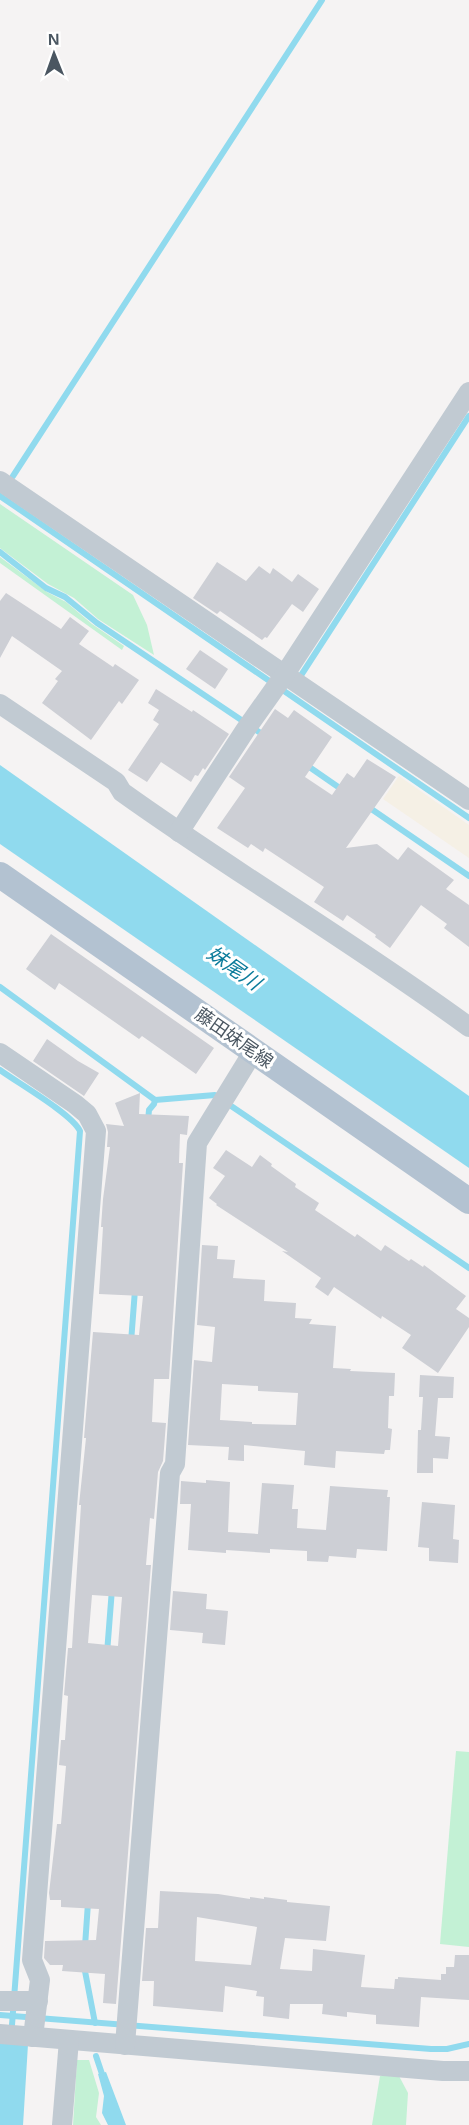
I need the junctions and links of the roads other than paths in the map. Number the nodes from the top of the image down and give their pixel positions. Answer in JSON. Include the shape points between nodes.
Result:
{"nodes":[{"id":1,"x":469,"y":392,"type":"edge"},
{"id":2,"x":0,"y":480,"type":"edge"},
{"id":3,"x":286,"y":682,"type":"junction"},
{"id":4,"x":0,"y":704,"type":"edge"},
{"id":5,"x":469,"y":800,"type":"edge"},
{"id":6,"x":179,"y":832,"type":"junction"},
{"id":7,"x":0,"y":875,"type":"edge"},
{"id":8,"x":469,"y":1027,"type":"edge"},
{"id":9,"x":253,"y":1052,"type":"junction"},
{"id":10,"x":0,"y":1053,"type":"edge"},
{"id":11,"x":469,"y":1201,"type":"edge"},
{"id":12,"x":24,"y":2011,"type":"edge"},
{"id":13,"x":125,"y":2032,"type":"junction"},
{"id":14,"x":0,"y":2034,"type":"edge"},
{"id":15,"x":69,"y":2040,"type":"junction"},
{"id":16,"x":469,"y":2071,"type":"edge"},
{"id":17,"x":62,"y":2125,"type":"edge"}],
"edges":[{"from":1,"to":3,"type":"street"},
{"from":2,"to":3,"type":"street"},
{"from":3,"to":5,"type":"street"},
{"from":3,"to":6,"type":"street","via":[[249,725]]},
{"from":4,"to":6,"type":"street","via":[[117,782],[122,792]]},
{"from":6,"to":8,"type":"street"},
{"from":7,"to":9,"type":"main road","name":"藤田妹尾線"},
{"from":9,"to":11,"type":"main road","name":"藤田妹尾線"},
{"from":9,"to":13,"type":"street","via":[[197,1143],[175,1464],[170,1473]]},
{"from":10,"to":12,"type":"street","via":[[75,1104],[87,1114],[96,1131],[32,1960],[40,1980]]},
{"from":12,"to":14,"type":"street"},
{"from":12,"to":15,"type":"street"},
{"from":13,"to":15,"type":"street"},
{"from":13,"to":16,"type":"street"},
{"from":15,"to":17,"type":"street"}]}
